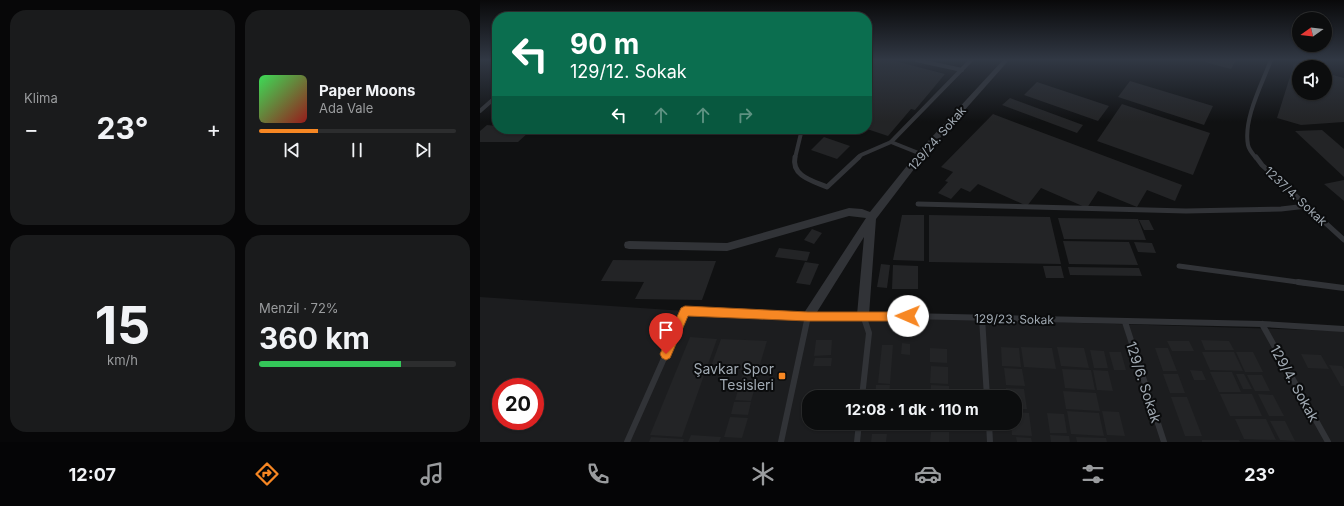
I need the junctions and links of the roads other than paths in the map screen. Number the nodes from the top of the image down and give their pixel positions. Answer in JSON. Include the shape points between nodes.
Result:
{"nodes":[{"id":1,"x":952,"y":81,"type":"edge"},
{"id":2,"x":988,"y":81,"type":"edge"},
{"id":3,"x":1263,"y":81,"type":"edge"},
{"id":4,"x":492,"y":100,"type":"edge"},
{"id":5,"x":480,"y":111,"type":"edge"},
{"id":6,"x":801,"y":134,"type":"edge"},
{"id":7,"x":891,"y":142,"type":"junction"},
{"id":8,"x":922,"y":154,"type":"junction"},
{"id":9,"x":918,"y":204,"type":"dead end"},
{"id":10,"x":1307,"y":206,"type":"junction"},
{"id":11,"x":872,"y":217,"type":"junction"},
{"id":12,"x":1344,"y":240,"type":"edge"},
{"id":13,"x":629,"y":245,"type":"dead end"},
{"id":14,"x":1179,"y":266,"type":"dead end"},
{"id":15,"x":1344,"y":288,"type":"edge"},
{"id":16,"x":863,"y":315,"type":"junction"},
{"id":17,"x":808,"y":316,"type":"junction"},
{"id":18,"x":982,"y":318,"type":"junction"},
{"id":19,"x":1125,"y":322,"type":"junction"},
{"id":20,"x":1262,"y":324,"type":"junction"},
{"id":21,"x":1344,"y":328,"type":"edge"},
{"id":22,"x":863,"y":390,"type":"edge"},
{"id":23,"x":987,"y":390,"type":"edge"},
{"id":24,"x":858,"y":430,"type":"edge"},
{"id":25,"x":989,"y":430,"type":"edge"},
{"id":26,"x":627,"y":442,"type":"edge"},
{"id":27,"x":781,"y":442,"type":"edge"},
{"id":28,"x":857,"y":442,"type":"edge"},
{"id":29,"x":990,"y":442,"type":"edge"},
{"id":30,"x":1164,"y":442,"type":"edge"},
{"id":31,"x":1328,"y":442,"type":"edge"}],
"edges":[{"from":1,"to":7,"type":"lane"},
{"from":2,"to":8,"type":"street","name":"129/24. Sokak"},
{"from":3,"to":10,"type":"lane","name":"1237/4. Sokak","via":[[1248,122],[1250,150],[1262,165]]},
{"from":4,"to":5,"type":"lane"},
{"from":6,"to":7,"type":"lane","via":[[793,163],[795,170],[802,177],[827,187],[861,155]]},
{"from":7,"to":8,"type":"lane"},
{"from":8,"to":11,"type":"street","name":"129/24. Sokak"},
{"from":9,"to":10,"type":"lane","via":[[1186,211]]},
{"from":10,"to":12,"type":"lane","name":"1237/4. Sokak"},
{"from":11,"to":13,"type":"street","via":[[849,212],[727,247]]},
{"from":11,"to":16,"type":"street"},
{"from":11,"to":17,"type":"street","name":"129/24. Sokak"},
{"from":14,"to":15,"type":"lane"},
{"from":16,"to":17,"type":"lane","name":"129/23. Sokak"},
{"from":16,"to":18,"type":"lane","name":"129/23. Sokak"},
{"from":16,"to":22,"type":"lane","via":[[869,333]]},
{"from":17,"to":26,"type":"lane","name":"129/23. Sokak","via":[[685,311]]},
{"from":17,"to":27,"type":"lane"},
{"from":18,"to":19,"type":"lane","name":"129/23. Sokak"},
{"from":18,"to":23,"type":"lane"},
{"from":19,"to":20,"type":"lane","name":"129/23. Sokak"},
{"from":19,"to":30,"type":"lane","name":"129/6. Sokak"},
{"from":20,"to":21,"type":"lane","name":"129/23. Sokak"},
{"from":20,"to":31,"type":"lane","name":"129/4. Sokak"},
{"from":24,"to":28,"type":"lane"},
{"from":25,"to":29,"type":"lane"}]}
